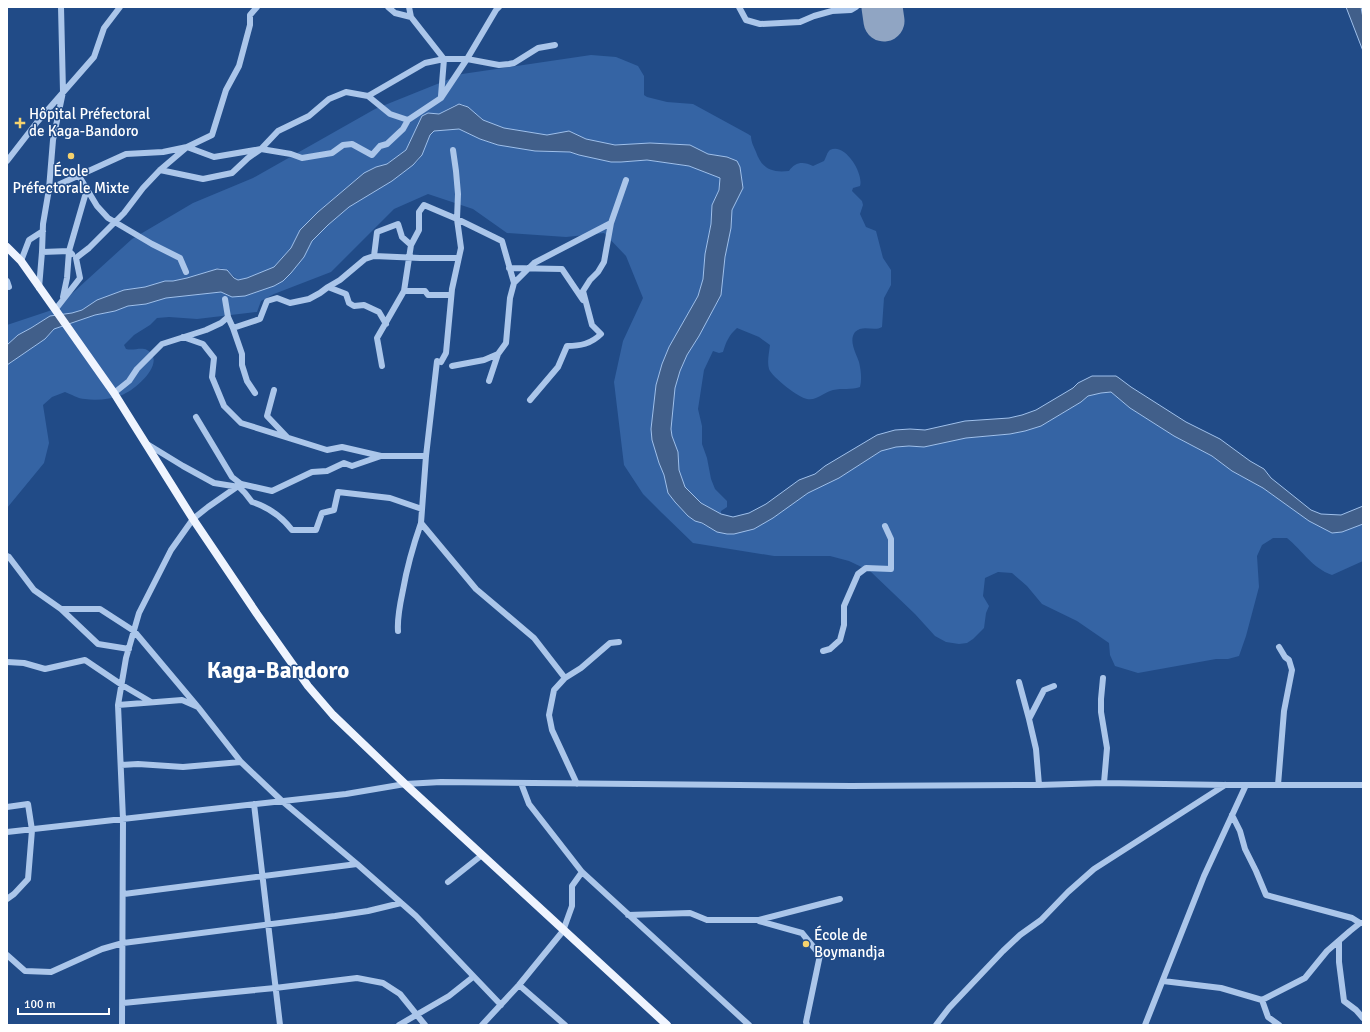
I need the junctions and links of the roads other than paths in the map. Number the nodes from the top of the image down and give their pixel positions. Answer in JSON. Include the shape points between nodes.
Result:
{"nodes":[{"id":1,"x":62,"y":7,"type":"edge"},
{"id":2,"x":120,"y":7,"type":"edge"},
{"id":3,"x":257,"y":7,"type":"edge"},
{"id":4,"x":388,"y":7,"type":"edge"},
{"id":5,"x":409,"y":7,"type":"edge"},
{"id":6,"x":499,"y":7,"type":"edge"},
{"id":7,"x":739,"y":7,"type":"edge"},
{"id":8,"x":856,"y":7,"type":"edge"},
{"id":9,"x":411,"y":17,"type":"junction"},
{"id":10,"x":555,"y":45,"type":"dead end"},
{"id":11,"x":444,"y":59,"type":"junction"},
{"id":12,"x":467,"y":59,"type":"junction"},
{"id":13,"x":63,"y":92,"type":"junction"},
{"id":14,"x":368,"y":96,"type":"junction"},
{"id":15,"x":441,"y":98,"type":"junction"},
{"id":16,"x":408,"y":120,"type":"junction"},
{"id":17,"x":187,"y":147,"type":"junction"},
{"id":18,"x":261,"y":149,"type":"junction"},
{"id":19,"x":453,"y":150,"type":"dead end"},
{"id":20,"x":7,"y":161,"type":"edge"},
{"id":21,"x":160,"y":170,"type":"junction"},
{"id":22,"x":79,"y":176,"type":"junction"},
{"id":23,"x":626,"y":180,"type":"dead end"},
{"id":24,"x":49,"y":189,"type":"junction"},
{"id":25,"x":87,"y":189,"type":"junction"},
{"id":26,"x":457,"y":219,"type":"junction"},
{"id":27,"x":115,"y":221,"type":"junction"},
{"id":28,"x":611,"y":223,"type":"junction"},
{"id":29,"x":43,"y":231,"type":"junction"},
{"id":30,"x":411,"y":245,"type":"junction"},
{"id":31,"x":7,"y":248,"type":"edge"},
{"id":32,"x":69,"y":251,"type":"junction"},
{"id":33,"x":42,"y":252,"type":"junction"},
{"id":34,"x":374,"y":256,"type":"junction"},
{"id":35,"x":410,"y":257,"type":"junction"},
{"id":36,"x":76,"y":258,"type":"junction"},
{"id":37,"x":457,"y":258,"type":"junction"},
{"id":38,"x":21,"y":261,"type":"junction"},
{"id":39,"x":509,"y":268,"type":"junction"},
{"id":40,"x":529,"y":268,"type":"junction"},
{"id":41,"x":186,"y":272,"type":"dead end"},
{"id":42,"x":514,"y":283,"type":"junction"},
{"id":43,"x":328,"y":287,"type":"junction"},
{"id":44,"x":39,"y":288,"type":"junction"},
{"id":45,"x":404,"y":291,"type":"junction"},
{"id":46,"x":451,"y":295,"type":"junction"},
{"id":47,"x":63,"y":299,"type":"junction"},
{"id":48,"x":225,"y":299,"type":"dead end"},
{"id":49,"x":586,"y":305,"type":"junction"},
{"id":50,"x":55,"y":310,"type":"junction"},
{"id":51,"x":228,"y":317,"type":"junction"},
{"id":52,"x":386,"y":324,"type":"junction"},
{"id":53,"x":233,"y":328,"type":"junction"},
{"id":54,"x":183,"y":337,"type":"junction"},
{"id":55,"x":498,"y":354,"type":"junction"},
{"id":56,"x":382,"y":366,"type":"dead end"},
{"id":57,"x":452,"y":366,"type":"dead end"},
{"id":58,"x":489,"y":381,"type":"dead end"},
{"id":59,"x":274,"y":390,"type":"dead end"},
{"id":60,"x":114,"y":393,"type":"junction"},
{"id":61,"x":255,"y":393,"type":"dead end"},
{"id":62,"x":530,"y":400,"type":"dead end"},
{"id":63,"x":196,"y":417,"type":"dead end"},
{"id":64,"x":288,"y":437,"type":"junction"},
{"id":65,"x":147,"y":444,"type":"junction"},
{"id":66,"x":381,"y":456,"type":"junction"},
{"id":67,"x":426,"y":456,"type":"junction"},
{"id":68,"x":240,"y":485,"type":"junction"},
{"id":69,"x":422,"y":509,"type":"junction"},
{"id":70,"x":193,"y":519,"type":"junction"},
{"id":71,"x":421,"y":523,"type":"junction"},
{"id":72,"x":884,"y":526,"type":"dead end"},
{"id":73,"x":7,"y":556,"type":"edge"},
{"id":74,"x":61,"y":609,"type":"junction"},
{"id":75,"x":134,"y":631,"type":"junction"},
{"id":76,"x":398,"y":631,"type":"dead end"},
{"id":77,"x":619,"y":642,"type":"dead end"},
{"id":78,"x":1279,"y":647,"type":"dead end"},
{"id":79,"x":129,"y":649,"type":"junction"},
{"id":80,"x":823,"y":651,"type":"dead end"},
{"id":81,"x":7,"y":662,"type":"edge"},
{"id":82,"x":565,"y":678,"type":"junction"},
{"id":83,"x":1103,"y":678,"type":"dead end"},
{"id":84,"x":1019,"y":682,"type":"dead end"},
{"id":85,"x":122,"y":685,"type":"junction"},
{"id":86,"x":1054,"y":686,"type":"dead end"},
{"id":87,"x":152,"y":703,"type":"junction"},
{"id":88,"x":118,"y":705,"type":"junction"},
{"id":89,"x":198,"y":707,"type":"junction"},
{"id":90,"x":1029,"y":719,"type":"junction"},
{"id":91,"x":242,"y":762,"type":"junction"},
{"id":92,"x":121,"y":765,"type":"junction"},
{"id":93,"x":1104,"y":782,"type":"junction"},
{"id":94,"x":521,"y":783,"type":"junction"},
{"id":95,"x":405,"y":784,"type":"junction"},
{"id":96,"x":577,"y":784,"type":"junction"},
{"id":97,"x":1039,"y":785,"type":"junction"},
{"id":98,"x":1225,"y":785,"type":"junction"},
{"id":99,"x":1246,"y":785,"type":"junction"},
{"id":100,"x":1278,"y":785,"type":"junction"},
{"id":101,"x":1363,"y":785,"type":"edge"},
{"id":102,"x":282,"y":801,"type":"junction"},
{"id":103,"x":254,"y":804,"type":"junction"},
{"id":104,"x":7,"y":807,"type":"edge"},
{"id":105,"x":1232,"y":816,"type":"junction"},
{"id":106,"x":123,"y":819,"type":"junction"},
{"id":107,"x":32,"y":830,"type":"junction"},
{"id":108,"x":7,"y":832,"type":"edge"},
{"id":109,"x":482,"y":855,"type":"junction"},
{"id":110,"x":357,"y":864,"type":"junction"},
{"id":111,"x":582,"y":872,"type":"junction"},
{"id":112,"x":262,"y":876,"type":"junction"},
{"id":113,"x":448,"y":882,"type":"dead end"},
{"id":114,"x":124,"y":894,"type":"junction"},
{"id":115,"x":840,"y":899,"type":"dead end"},
{"id":116,"x":7,"y":900,"type":"edge"},
{"id":117,"x":401,"y":903,"type":"junction"},
{"id":118,"x":628,"y":915,"type":"junction"},
{"id":119,"x":759,"y":920,"type":"junction"},
{"id":120,"x":1362,"y":923,"type":"edge"},
{"id":121,"x":268,"y":926,"type":"junction"},
{"id":122,"x":563,"y":931,"type":"junction"},
{"id":123,"x":1339,"y":941,"type":"junction"},
{"id":124,"x":123,"y":943,"type":"junction"},
{"id":125,"x":7,"y":955,"type":"edge"},
{"id":126,"x":474,"y":977,"type":"junction"},
{"id":127,"x":1163,"y":981,"type":"junction"},
{"id":128,"x":520,"y":985,"type":"junction"},
{"id":129,"x":275,"y":988,"type":"junction"},
{"id":130,"x":1262,"y":1000,"type":"junction"},
{"id":131,"x":123,"y":1003,"type":"junction"},
{"id":132,"x":501,"y":1005,"type":"junction"},
{"id":133,"x":417,"y":1015,"type":"junction"},
{"id":134,"x":1363,"y":1018,"type":"edge"},
{"id":135,"x":122,"y":1025,"type":"edge"},
{"id":136,"x":280,"y":1025,"type":"edge"},
{"id":137,"x":400,"y":1025,"type":"edge"},
{"id":138,"x":425,"y":1025,"type":"edge"},
{"id":139,"x":482,"y":1025,"type":"edge"},
{"id":140,"x":565,"y":1025,"type":"edge"},
{"id":141,"x":667,"y":1025,"type":"edge"},
{"id":142,"x":750,"y":1025,"type":"edge"},
{"id":143,"x":807,"y":1025,"type":"edge"},
{"id":144,"x":936,"y":1025,"type":"edge"},
{"id":145,"x":1145,"y":1025,"type":"edge"},
{"id":146,"x":1279,"y":1025,"type":"edge"}],
"edges":[{"from":1,"to":13,"type":"street"},
{"from":2,"to":13,"type":"street","via":[[104,28],[94,57]]},
{"from":3,"to":17,"type":"street","via":[[250,15],[250,25],[239,66],[226,90],[212,135]]},
{"from":4,"to":9,"type":"street","via":[[395,13]]},
{"from":5,"to":9,"type":"street"},
{"from":6,"to":12,"type":"street"},
{"from":7,"to":8,"type":"street","via":[[746,20],[760,24],[776,24],[800,22],[832,11],[851,10]]},
{"from":9,"to":11,"type":"street"},
{"from":10,"to":12,"type":"street","via":[[538,48],[514,63],[499,66]]},
{"from":11,"to":12,"type":"street"},
{"from":11,"to":14,"type":"street","via":[[424,63]]},
{"from":11,"to":15,"type":"street"},
{"from":12,"to":15,"type":"street"},
{"from":13,"to":20,"type":"street"},
{"from":13,"to":24,"type":"street","via":[[53,140]]},
{"from":14,"to":16,"type":"street","via":[[390,114]]},
{"from":14,"to":18,"type":"street","via":[[346,92],[329,99],[309,116],[278,131]]},
{"from":15,"to":16,"type":"street"},
{"from":16,"to":18,"type":"street","via":[[403,129],[372,155],[352,144],[343,145],[332,153],[302,158]]},
{"from":17,"to":18,"type":"street","via":[[214,157]]},
{"from":17,"to":21,"type":"street"},
{"from":17,"to":22,"type":"street","via":[[163,152],[126,154]]},
{"from":18,"to":21,"type":"street","via":[[225,175],[203,179]]},
{"from":19,"to":26,"type":"street","via":[[458,194]]},
{"from":21,"to":27,"type":"street"},
{"from":22,"to":24,"type":"street"},
{"from":22,"to":25,"type":"street"},
{"from":23,"to":28,"type":"street"},
{"from":24,"to":29,"type":"street"},
{"from":25,"to":27,"type":"street","via":[[97,206],[108,218]]},
{"from":25,"to":32,"type":"street"},
{"from":26,"to":30,"type":"street","via":[[424,205],[419,212],[419,230]]},
{"from":26,"to":37,"type":"street","via":[[461,248]]},
{"from":26,"to":39,"type":"street","via":[[502,241]]},
{"from":27,"to":36,"type":"street"},
{"from":27,"to":41,"type":"street","via":[[180,258]]},
{"from":28,"to":40,"type":"street"},
{"from":28,"to":49,"type":"street","via":[[604,262],[583,291]]},
{"from":29,"to":33,"type":"street"},
{"from":29,"to":38,"type":"street","via":[[29,240]]},
{"from":30,"to":34,"type":"street","via":[[402,237],[398,224],[377,232]]},
{"from":30,"to":35,"type":"street"},
{"from":31,"to":38,"type":"main road"},
{"from":32,"to":33,"type":"street"},
{"from":32,"to":36,"type":"street"},
{"from":32,"to":47,"type":"street"},
{"from":33,"to":44,"type":"street"},
{"from":34,"to":35,"type":"street"},
{"from":34,"to":43,"type":"street","via":[[365,259]]},
{"from":35,"to":37,"type":"street"},
{"from":35,"to":45,"type":"street"},
{"from":36,"to":47,"type":"street","via":[[80,278]]},
{"from":37,"to":46,"type":"street"},
{"from":38,"to":44,"type":"main road"},
{"from":39,"to":40,"type":"street"},
{"from":39,"to":42,"type":"street"},
{"from":40,"to":42,"type":"street"},
{"from":40,"to":49,"type":"street","via":[[562,268]]},
{"from":42,"to":55,"type":"street","via":[[506,343]]},
{"from":43,"to":52,"type":"street","via":[[346,294],[349,303],[354,306],[364,306],[379,312]]},
{"from":43,"to":53,"type":"street","via":[[309,298],[290,303],[277,298],[267,301],[260,319]]},
{"from":44,"to":50,"type":"main road"},
{"from":45,"to":46,"type":"street"},
{"from":45,"to":52,"type":"street"},
{"from":46,"to":67,"type":"street","via":[[446,353],[439,362]]},
{"from":47,"to":50,"type":"street"},
{"from":48,"to":51,"type":"street"},
{"from":49,"to":62,"type":"street","via":[[592,325],[600,334],[588,343],[567,346],[558,367]]},
{"from":50,"to":60,"type":"main road"},
{"from":51,"to":53,"type":"street"},
{"from":51,"to":54,"type":"street","via":[[206,330]]},
{"from":52,"to":56,"type":"street","via":[[377,338]]},
{"from":53,"to":61,"type":"street","via":[[242,354],[242,365],[247,381]]},
{"from":54,"to":60,"type":"street","via":[[162,344]]},
{"from":54,"to":64,"type":"street","via":[[203,344],[214,358],[212,377],[224,406],[240,423]]},
{"from":55,"to":57,"type":"street","via":[[484,360]]},
{"from":55,"to":58,"type":"street"},
{"from":59,"to":64,"type":"street","via":[[267,416]]},
{"from":60,"to":65,"type":"main road"},
{"from":63,"to":68,"type":"street","via":[[232,477]]},
{"from":64,"to":66,"type":"street","via":[[327,450],[342,448]]},
{"from":65,"to":68,"type":"street","via":[[214,483]]},
{"from":65,"to":70,"type":"main road"},
{"from":66,"to":67,"type":"street"},
{"from":66,"to":68,"type":"street","via":[[352,466],[344,464],[327,471],[312,472],[272,491]]},
{"from":67,"to":69,"type":"street"},
{"from":68,"to":69,"type":"street","via":[[252,502],[274,513],[292,530],[316,530],[322,513],[334,510],[338,492],[390,498]]},
{"from":68,"to":70,"type":"street"},
{"from":69,"to":71,"type":"street"},
{"from":70,"to":75,"type":"street","via":[[168,557],[138,612]]},
{"from":70,"to":95,"type":"main road","via":[[308,686],[333,715]]},
{"from":71,"to":76,"type":"street","via":[[412,547],[397,619]]},
{"from":71,"to":82,"type":"street","via":[[476,589],[534,638]]},
{"from":72,"to":80,"type":"street","via":[[891,538],[891,569],[866,568],[858,574],[844,606],[844,625],[840,640],[830,649]]},
{"from":73,"to":74,"type":"street","via":[[34,590]]},
{"from":74,"to":75,"type":"street","via":[[100,609]]},
{"from":74,"to":79,"type":"street","via":[[98,644]]},
{"from":75,"to":79,"type":"street"},
{"from":75,"to":89,"type":"street"},
{"from":77,"to":82,"type":"street","via":[[610,643]]},
{"from":78,"to":100,"type":"street","via":[[1289,660],[1292,670],[1284,711]]},
{"from":79,"to":85,"type":"street"},
{"from":81,"to":85,"type":"street","via":[[24,663],[45,669],[86,660]]},
{"from":82,"to":96,"type":"street","via":[[554,690],[549,714],[552,730]]},
{"from":83,"to":93,"type":"street","via":[[1101,712],[1107,748]]},
{"from":84,"to":90,"type":"street"},
{"from":85,"to":87,"type":"street"},
{"from":85,"to":88,"type":"street"},
{"from":86,"to":90,"type":"street","via":[[1044,690]]},
{"from":87,"to":88,"type":"street"},
{"from":87,"to":89,"type":"street","via":[[182,700]]},
{"from":88,"to":92,"type":"street"},
{"from":89,"to":91,"type":"street"},
{"from":90,"to":97,"type":"street","via":[[1036,748]]},
{"from":91,"to":92,"type":"street","via":[[183,767]]},
{"from":91,"to":102,"type":"street"},
{"from":92,"to":106,"type":"street"},
{"from":93,"to":97,"type":"street"},
{"from":93,"to":98,"type":"street"},
{"from":94,"to":95,"type":"street"},
{"from":94,"to":96,"type":"street"},
{"from":94,"to":111,"type":"street","via":[[529,804]]},
{"from":95,"to":102,"type":"street"},
{"from":95,"to":109,"type":"main road"},
{"from":96,"to":97,"type":"street"},
{"from":98,"to":99,"type":"street"},
{"from":98,"to":144,"type":"street","via":[[1089,874],[1041,920],[1003,951]]},
{"from":99,"to":100,"type":"street"},
{"from":99,"to":105,"type":"street"},
{"from":100,"to":101,"type":"street"},
{"from":102,"to":103,"type":"street"},
{"from":102,"to":110,"type":"street"},
{"from":103,"to":106,"type":"street"},
{"from":103,"to":112,"type":"street"},
{"from":104,"to":107,"type":"street","via":[[28,804]]},
{"from":105,"to":120,"type":"street","via":[[1266,895]]},
{"from":105,"to":127,"type":"street","via":[[1204,876]]},
{"from":106,"to":107,"type":"street"},
{"from":106,"to":114,"type":"street"},
{"from":107,"to":108,"type":"street"},
{"from":107,"to":116,"type":"street","via":[[28,879]]},
{"from":109,"to":113,"type":"street"},
{"from":109,"to":122,"type":"main road"},
{"from":110,"to":112,"type":"street"},
{"from":110,"to":117,"type":"street"},
{"from":111,"to":118,"type":"street"},
{"from":111,"to":122,"type":"street","via":[[572,886],[572,906]]},
{"from":112,"to":114,"type":"street"},
{"from":112,"to":121,"type":"street"},
{"from":114,"to":124,"type":"street"},
{"from":115,"to":119,"type":"street"},
{"from":117,"to":121,"type":"street","via":[[368,911]]},
{"from":117,"to":126,"type":"street"},
{"from":118,"to":119,"type":"street","via":[[690,913],[707,920]]},
{"from":118,"to":142,"type":"street"},
{"from":119,"to":143,"type":"street","via":[[802,933],[820,955]]},
{"from":120,"to":123,"type":"street"},
{"from":121,"to":124,"type":"street"},
{"from":121,"to":129,"type":"street"},
{"from":122,"to":128,"type":"street"},
{"from":122,"to":141,"type":"main road"},
{"from":123,"to":130,"type":"street","via":[[1327,951],[1306,978]]},
{"from":123,"to":134,"type":"street","via":[[1344,1001]]},
{"from":124,"to":125,"type":"street","via":[[102,949],[51,972],[24,971]]},
{"from":124,"to":131,"type":"street"},
{"from":126,"to":132,"type":"street"},
{"from":126,"to":133,"type":"street"},
{"from":127,"to":130,"type":"street","via":[[1221,988]]},
{"from":127,"to":145,"type":"street"},
{"from":128,"to":132,"type":"street"},
{"from":128,"to":140,"type":"street"},
{"from":129,"to":131,"type":"street"},
{"from":129,"to":133,"type":"street","via":[[357,978],[383,983],[400,994]]},
{"from":129,"to":136,"type":"street"},
{"from":130,"to":146,"type":"street","via":[[1268,1017]]},
{"from":131,"to":135,"type":"street"},
{"from":132,"to":139,"type":"street"},
{"from":133,"to":137,"type":"street"},
{"from":133,"to":138,"type":"street"}]}
